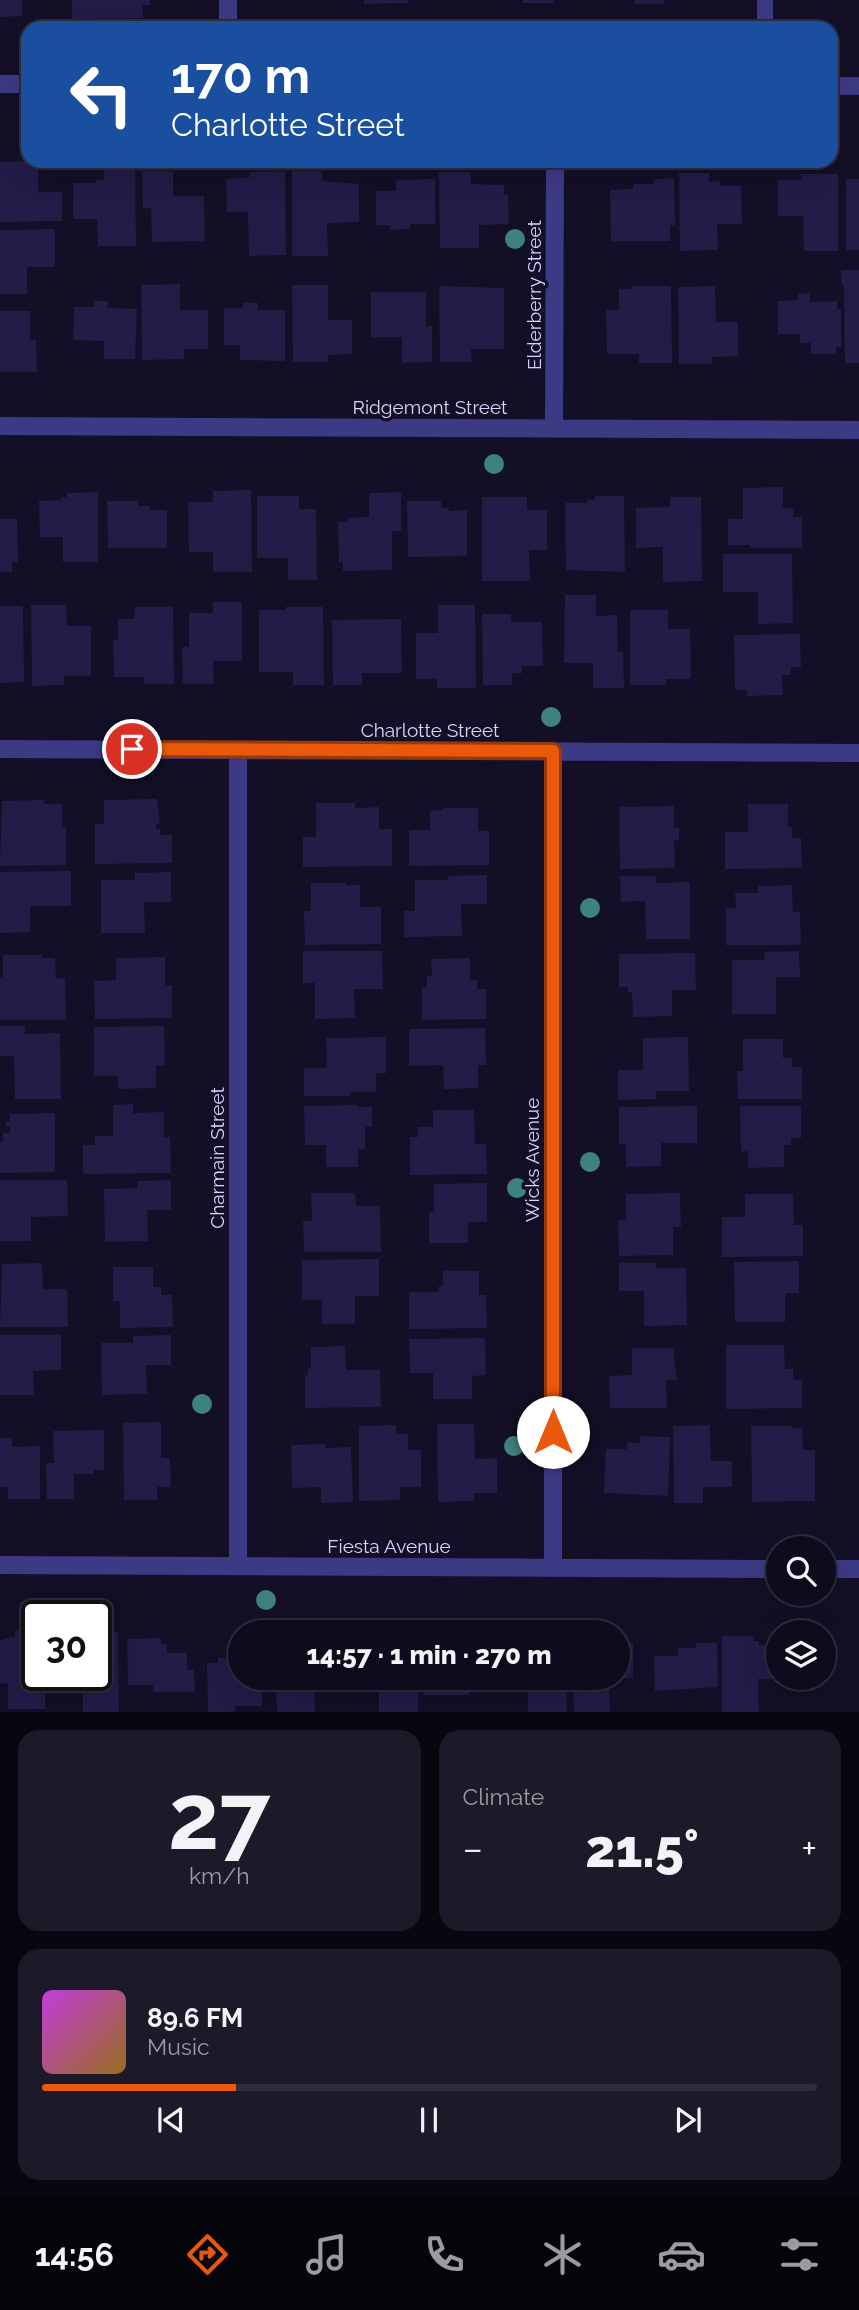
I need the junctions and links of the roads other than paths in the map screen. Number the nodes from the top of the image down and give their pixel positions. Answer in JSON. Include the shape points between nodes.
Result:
{"nodes":[{"id":1,"x":228,"y":0,"type":"edge"},
{"id":2,"x":765,"y":0,"type":"edge"},
{"id":3,"x":228,"y":21,"type":"edge"},
{"id":4,"x":765,"y":21,"type":"edge"},
{"id":5,"x":0,"y":84,"type":"edge"},
{"id":6,"x":21,"y":84,"type":"edge"},
{"id":7,"x":838,"y":86,"type":"edge"},
{"id":8,"x":859,"y":86,"type":"edge"},
{"id":9,"x":555,"y":168,"type":"edge"},
{"id":10,"x":0,"y":426,"type":"edge"},
{"id":11,"x":554,"y":429,"type":"junction"},
{"id":12,"x":859,"y":430,"type":"edge"},
{"id":13,"x":0,"y":749,"type":"edge"},
{"id":14,"x":238,"y":750,"type":"junction"},
{"id":15,"x":553,"y":751,"type":"junction"},
{"id":16,"x":859,"y":753,"type":"edge"},
{"id":17,"x":0,"y":1565,"type":"edge"},
{"id":18,"x":238,"y":1566,"type":"junction"},
{"id":19,"x":553,"y":1568,"type":"junction"},
{"id":20,"x":766,"y":1569,"type":"edge"},
{"id":21,"x":836,"y":1569,"type":"edge"},
{"id":22,"x":859,"y":1569,"type":"edge"}],
"edges":[{"from":1,"to":3,"type":"street"},
{"from":2,"to":4,"type":"lane"},
{"from":5,"to":6,"type":"street"},
{"from":7,"to":8,"type":"street"},
{"from":9,"to":11,"type":"street","name":"Elderberry Street"},
{"from":10,"to":11,"type":"street","name":"Ridgemont Street"},
{"from":11,"to":12,"type":"street","name":"Ridgemont Street"},
{"from":13,"to":14,"type":"street","name":"Charlotte Street"},
{"from":14,"to":15,"type":"street","name":"Charlotte Street"},
{"from":14,"to":18,"type":"street","name":"Charmain Street"},
{"from":15,"to":16,"type":"street","name":"Charlotte Street"},
{"from":15,"to":19,"type":"street","name":"Wicks Avenue"},
{"from":17,"to":18,"type":"street","name":"Fiesta Avenue"},
{"from":18,"to":19,"type":"street","name":"Fiesta Avenue"},
{"from":19,"to":20,"type":"street","name":"Fiesta Avenue"},
{"from":21,"to":22,"type":"street"}]}
